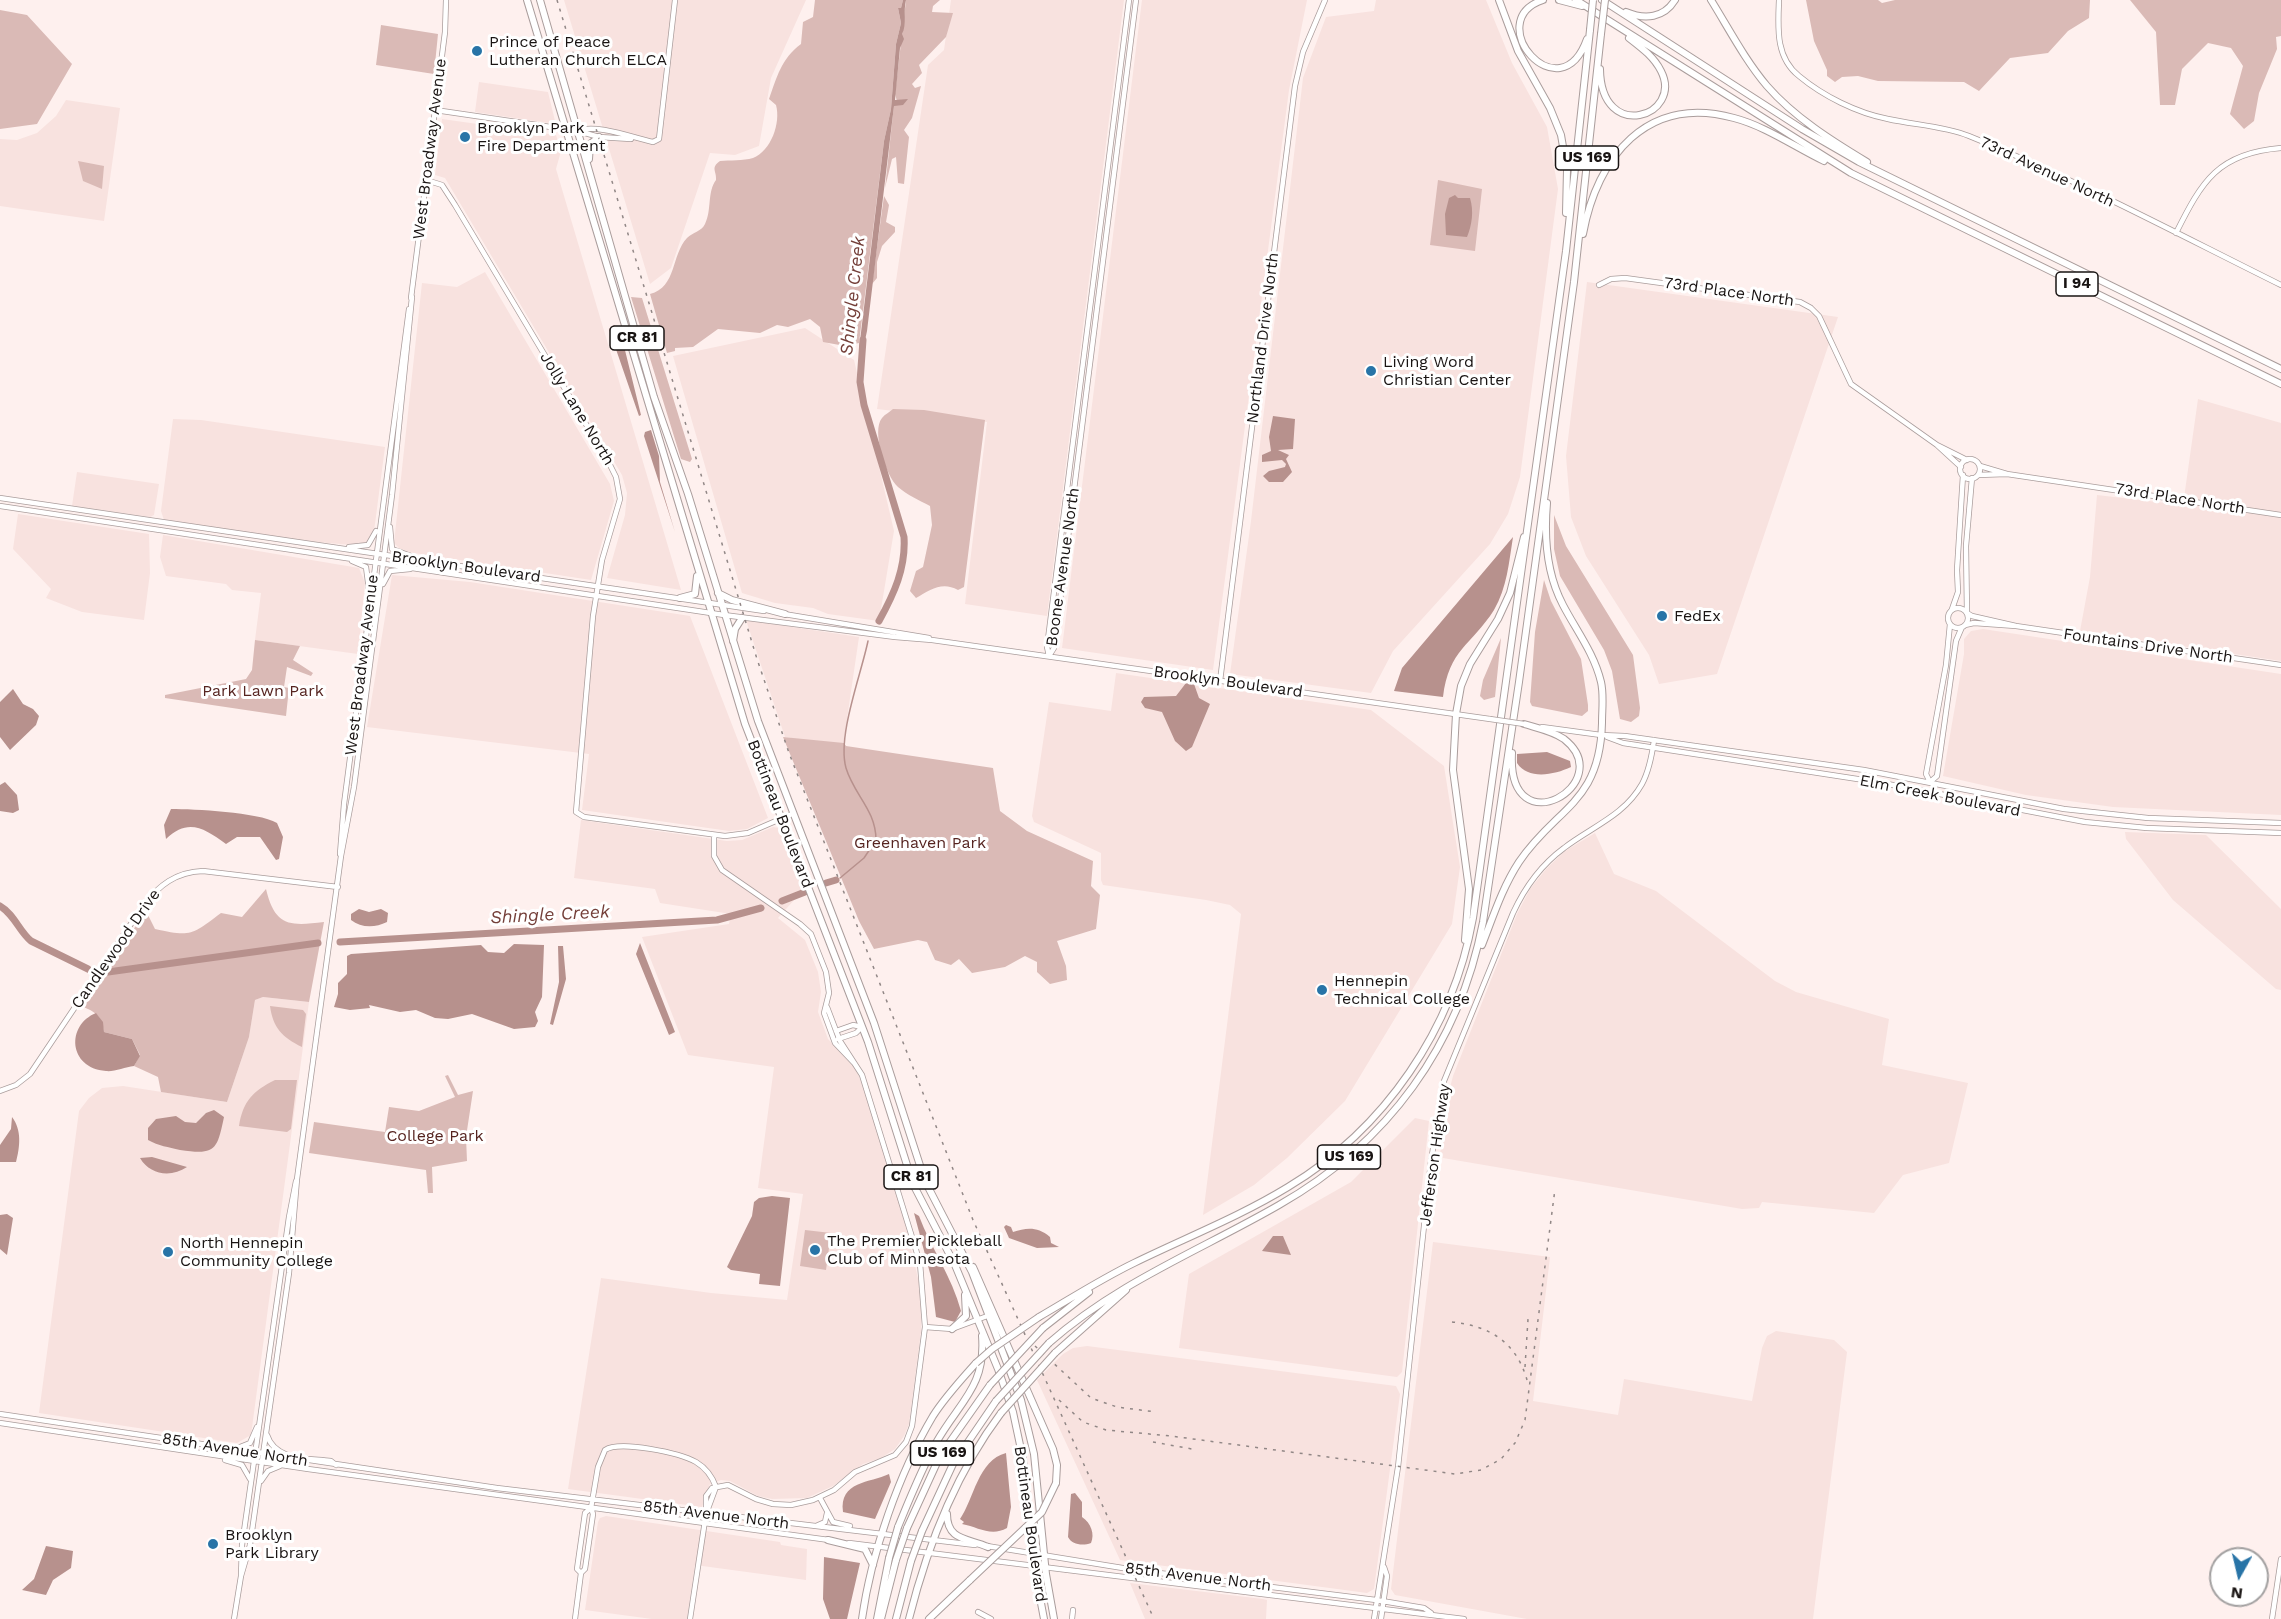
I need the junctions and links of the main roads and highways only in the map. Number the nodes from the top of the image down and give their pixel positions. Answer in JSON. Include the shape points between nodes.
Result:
{"nodes":[{"id":1,"x":527,"y":0,"type":"edge"},
{"id":2,"x":540,"y":0,"type":"edge"},
{"id":3,"x":1499,"y":0,"type":"edge"},
{"id":4,"x":1543,"y":0,"type":"edge"},
{"id":5,"x":1560,"y":0,"type":"edge"},
{"id":6,"x":1576,"y":0,"type":"edge"},
{"id":7,"x":1593,"y":0,"type":"edge"},
{"id":8,"x":1603,"y":0,"type":"edge"},
{"id":9,"x":1675,"y":0,"type":"edge"},
{"id":10,"x":1711,"y":0,"type":"edge"},
{"id":11,"x":1587,"y":7,"type":"junction"},
{"id":12,"x":1598,"y":14,"type":"junction"},
{"id":13,"x":1590,"y":30,"type":"junction"},
{"id":14,"x":1601,"y":34,"type":"junction"},
{"id":15,"x":599,"y":137,"type":"road end"},
{"id":16,"x":589,"y":166,"type":"junction"},
{"id":17,"x":1872,"y":184,"type":"junction"},
{"id":18,"x":1906,"y":185,"type":"junction"},
{"id":19,"x":1566,"y":251,"type":"junction"},
{"id":20,"x":1574,"y":282,"type":"junction"},
{"id":21,"x":2281,"y":369,"type":"edge"},
{"id":22,"x":2281,"y":384,"type":"edge"},
{"id":23,"x":1553,"y":440,"type":"junction"},
{"id":24,"x":1533,"y":496,"type":"junction"},
{"id":25,"x":697,"y":569,"type":"junction"},
{"id":26,"x":717,"y":592,"type":"junction"},
{"id":27,"x":680,"y":598,"type":"road end"},
{"id":28,"x":717,"y":614,"type":"junction"},
{"id":29,"x":785,"y":614,"type":"road end"},
{"id":30,"x":742,"y":618,"type":"road end"},
{"id":31,"x":733,"y":642,"type":"junction"},
{"id":32,"x":1519,"y":682,"type":"junction"},
{"id":33,"x":1524,"y":724,"type":"road end"},
{"id":34,"x":1476,"y":959,"type":"junction"},
{"id":35,"x":1452,"y":991,"type":"junction"},
{"id":36,"x":956,"y":1243,"type":"junction"},
{"id":37,"x":1133,"y":1264,"type":"junction"},
{"id":38,"x":1143,"y":1276,"type":"junction"},
{"id":39,"x":964,"y":1288,"type":"junction"},
{"id":40,"x":952,"y":1329,"type":"road end"},
{"id":41,"x":981,"y":1330,"type":"junction"},
{"id":42,"x":947,"y":1510,"type":"junction"},
{"id":43,"x":828,"y":1540,"type":"road end"},
{"id":44,"x":988,"y":1546,"type":"road end"},
{"id":45,"x":892,"y":1559,"type":"junction"},
{"id":46,"x":873,"y":1568,"type":"junction"},
{"id":47,"x":862,"y":1619,"type":"edge"},
{"id":48,"x":879,"y":1619,"type":"edge"},
{"id":49,"x":897,"y":1619,"type":"edge"},
{"id":50,"x":909,"y":1619,"type":"edge"},
{"id":51,"x":930,"y":1619,"type":"edge"},
{"id":52,"x":1044,"y":1619,"type":"edge"},
{"id":53,"x":1054,"y":1619,"type":"edge"}],
"edges":[{"from":1,"to":25,"type":"highway","name":"Bottineau Boulevard","number":"CR 81"},
{"from":2,"to":16,"type":"highway","name":"Bottineau Boulevard","number":"CR 81"},
{"from":3,"to":19,"type":"highway","via":[[1518,51],[1550,108],[1562,140],[1567,170]]},
{"from":4,"to":13,"type":"highway","via":[[1529,8],[1519,29],[1522,44],[1537,62],[1554,68],[1571,63],[1582,50]]},
{"from":5,"to":11,"type":"highway"},
{"from":6,"to":11,"type":"highway","number":"I 94"},
{"from":7,"to":13,"type":"highway","number":"US 169","bridge":true},
{"from":8,"to":9,"type":"highway","via":[[1633,15],[1647,17],[1662,13]]},
{"from":8,"to":14,"type":"highway","number":"US 169","bridge":true},
{"from":8,"to":18,"type":"highway","number":"I 94","via":[[1802,129]]},
{"from":10,"to":18,"type":"highway","via":[[1755,71],[1783,102],[1839,144]]},
{"from":11,"to":12,"type":"highway","number":"I 94"},
{"from":12,"to":14,"type":"highway","via":[[1642,48],[1661,70],[1664,91],[1652,111],[1643,116],[1626,116],[1608,103],[1601,82]]},
{"from":12,"to":17,"type":"highway","number":"I 94"},
{"from":13,"to":19,"type":"highway","number":"US 169"},
{"from":14,"to":20,"type":"highway","number":"US 169"},
{"from":15,"to":16,"type":"highway","via":[[591,141]]},
{"from":16,"to":26,"type":"highway","name":"Bottineau Boulevard","number":"CR 81","via":[[644,364]]},
{"from":17,"to":20,"type":"highway","via":[[1740,120],[1699,113],[1667,118],[1628,140],[1602,171],[1589,204]]},
{"from":17,"to":22,"type":"highway","number":"I 94"},
{"from":18,"to":21,"type":"highway","number":"I 94"},
{"from":19,"to":24,"type":"highway","number":"US 169"},
{"from":20,"to":23,"type":"highway","number":"US 169"},
{"from":23,"to":32,"type":"highway","number":"US 169"},
{"from":23,"to":34,"type":"highway","via":[[1546,523],[1549,564],[1559,597],[1593,659],[1601,682],[1601,735],[1593,770],[1583,791],[1513,871]]},
{"from":24,"to":35,"type":"highway","number":"US 169","via":[[1473,918]]},
{"from":24,"to":35,"type":"highway","via":[[1510,593],[1470,664],[1456,714],[1453,770],[1469,897],[1466,938]]},
{"from":25,"to":27,"type":"highway","via":[[694,594]]},
{"from":25,"to":28,"type":"highway","name":"Bottineau Boulevard","number":"CR 81","via":[[707,603]]},
{"from":26,"to":28,"type":"highway","name":"Bottineau Boulevard","number":"CR 81"},
{"from":26,"to":29,"type":"highway","via":[[725,598]]},
{"from":28,"to":31,"type":"highway","name":"Bottineau Boulevard","number":"CR 81"},
{"from":28,"to":39,"type":"highway","name":"Bottineau Boulevard","number":"CR 81","via":[[745,724],[862,1027],[913,1184]]},
{"from":30,"to":31,"type":"highway"},
{"from":31,"to":36,"type":"highway","name":"Bottineau Boulevard","number":"CR 81","via":[[792,814],[876,1030],[925,1181]]},
{"from":32,"to":33,"type":"highway","via":[[1512,776],[1518,789],[1530,799],[1558,799],[1571,790],[1577,778],[1573,750],[1562,738]]},
{"from":32,"to":34,"type":"highway","number":"US 169"},
{"from":34,"to":38,"type":"highway","number":"US 169","via":[[1462,1001],[1435,1055],[1408,1095],[1366,1141],[1306,1189]]},
{"from":35,"to":37,"type":"highway","number":"US 169","via":[[1431,1037],[1399,1088],[1338,1153],[1265,1200]]},
{"from":36,"to":51,"type":"highway","bridge":true,"via":[[985,1290],[1053,1449],[1056,1483],[1042,1512]]},
{"from":36,"to":53,"type":"highway","name":"Bottineau Boulevard","number":"CR 81","via":[[990,1315],[1021,1400],[1038,1486]]},
{"from":37,"to":45,"type":"highway","number":"US 169","bridge":true,"via":[[1043,1328],[990,1385],[940,1456]]},
{"from":37,"to":46,"type":"highway","bridge":true,"via":[[1039,1317],[976,1363],[933,1416],[904,1478]]},
{"from":38,"to":42,"type":"highway","bridge":true,"via":[[1055,1353],[1001,1413],[975,1450]]},
{"from":38,"to":49,"type":"highway","number":"US 169","bridge":true,"via":[[1093,1307],[1049,1343],[996,1401],[953,1464],[922,1530]]},
{"from":39,"to":40,"type":"highway","via":[[966,1316]]},
{"from":39,"to":41,"type":"highway","name":"Bottineau Boulevard","number":"CR 81"},
{"from":41,"to":45,"type":"highway","bridge":true,"via":[[983,1360],[978,1377],[929,1456],[898,1527]]},
{"from":41,"to":52,"type":"highway","name":"Bottineau Boulevard","number":"CR 81","via":[[1017,1430]]},
{"from":42,"to":44,"type":"highway","via":[[948,1527],[954,1535]]},
{"from":42,"to":50,"type":"highway"},
{"from":43,"to":46,"type":"highway","via":[[865,1549]]},
{"from":45,"to":48,"type":"highway","number":"US 169"},
{"from":46,"to":47,"type":"highway"}]}
